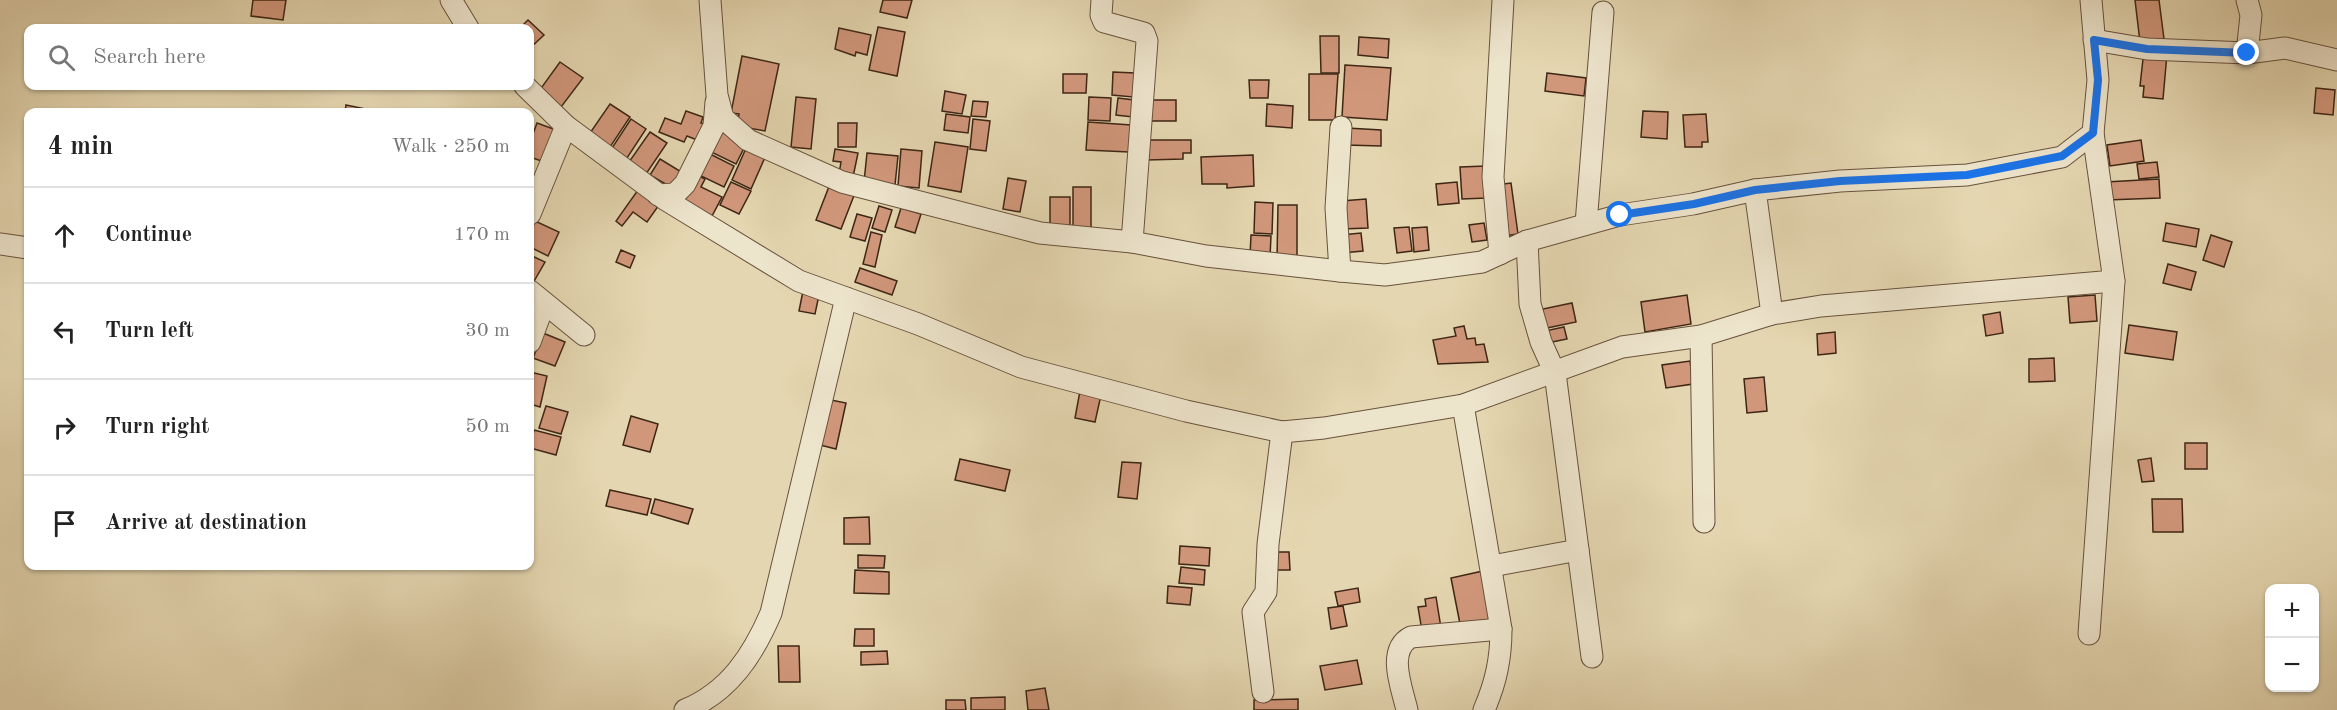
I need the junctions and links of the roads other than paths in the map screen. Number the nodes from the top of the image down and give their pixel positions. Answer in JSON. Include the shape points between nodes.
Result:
{"nodes":[{"id":1,"x":451,"y":0,"type":"edge"},
{"id":2,"x":710,"y":0,"type":"edge"},
{"id":3,"x":1102,"y":0,"type":"edge"},
{"id":4,"x":1503,"y":0,"type":"edge"},
{"id":5,"x":2091,"y":0,"type":"edge"},
{"id":6,"x":2247,"y":0,"type":"edge"},
{"id":7,"x":1603,"y":12,"type":"dead end"},
{"id":8,"x":466,"y":24,"type":"edge"},
{"id":9,"x":2094,"y":40,"type":"junction"},
{"id":10,"x":2247,"y":53,"type":"junction"},
{"id":11,"x":2337,"y":60,"type":"edge"},
{"id":12,"x":529,"y":90,"type":"edge"},
{"id":13,"x":717,"y":95,"type":"junction"},
{"id":14,"x":566,"y":126,"type":"junction"},
{"id":15,"x":1341,"y":127,"type":"dead end"},
{"id":16,"x":2093,"y":133,"type":"junction"},
{"id":17,"x":1755,"y":190,"type":"junction"},
{"id":18,"x":658,"y":195,"type":"junction"},
{"id":19,"x":534,"y":204,"type":"edge"},
{"id":20,"x":1586,"y":224,"type":"junction"},
{"id":21,"x":1527,"y":241,"type":"junction"},
{"id":22,"x":1132,"y":242,"type":"junction"},
{"id":23,"x":0,"y":244,"type":"edge"},
{"id":24,"x":24,"y":247,"type":"edge"},
{"id":25,"x":1500,"y":254,"type":"junction"},
{"id":26,"x":1340,"y":271,"type":"junction"},
{"id":27,"x":2114,"y":281,"type":"junction"},
{"id":28,"x":846,"y":297,"type":"junction"},
{"id":29,"x":537,"y":298,"type":"edge"},
{"id":30,"x":1772,"y":314,"type":"junction"},
{"id":31,"x":534,"y":317,"type":"edge"},
{"id":32,"x":584,"y":336,"type":"dead end"},
{"id":33,"x":1701,"y":336,"type":"junction"},
{"id":34,"x":1555,"y":373,"type":"junction"},
{"id":35,"x":1463,"y":405,"type":"junction"},
{"id":36,"x":1282,"y":432,"type":"junction"},
{"id":37,"x":1704,"y":522,"type":"dead end"},
{"id":38,"x":1578,"y":550,"type":"junction"},
{"id":39,"x":1492,"y":566,"type":"junction"},
{"id":40,"x":1501,"y":628,"type":"junction"},
{"id":41,"x":2089,"y":634,"type":"dead end"},
{"id":42,"x":1592,"y":657,"type":"dead end"},
{"id":43,"x":1263,"y":692,"type":"dead end"},
{"id":44,"x":699,"y":707,"type":"edge"},
{"id":45,"x":1407,"y":710,"type":"edge"},
{"id":46,"x":1484,"y":710,"type":"edge"}],
"edges":[{"from":1,"to":8,"type":"street"},
{"from":2,"to":13,"type":"street"},
{"from":3,"to":22,"type":"street","via":[[1104,22],[1144,33],[1147,41]]},
{"from":4,"to":25,"type":"street","via":[[1493,177]]},
{"from":5,"to":9,"type":"street"},
{"from":6,"to":10,"type":"street","via":[[2251,15]]},
{"from":7,"to":20,"type":"street"},
{"from":9,"to":10,"type":"street","via":[[2147,49]]},
{"from":9,"to":16,"type":"street","via":[[2098,80]]},
{"from":10,"to":11,"type":"street","via":[[2285,48]]},
{"from":12,"to":14,"type":"street"},
{"from":13,"to":18,"type":"street","via":[[714,126],[685,184],[675,194]]},
{"from":13,"to":22,"type":"street","via":[[723,118],[748,140],[842,182],[1040,233]]},
{"from":14,"to":18,"type":"street"},
{"from":14,"to":19,"type":"street"},
{"from":15,"to":26,"type":"street","via":[[1336,208]]},
{"from":16,"to":17,"type":"street","via":[[2062,156],[1967,175]]},
{"from":16,"to":27,"type":"street"},
{"from":17,"to":20,"type":"street"},
{"from":17,"to":30,"type":"street"},
{"from":18,"to":28,"type":"street","via":[[799,281]]},
{"from":20,"to":21,"type":"street"},
{"from":21,"to":25,"type":"street"},
{"from":21,"to":34,"type":"street","via":[[1530,304]]},
{"from":22,"to":26,"type":"street","via":[[1206,256]]},
{"from":23,"to":24,"type":"street"},
{"from":25,"to":26,"type":"street","via":[[1482,262],[1385,275]]},
{"from":27,"to":30,"type":"street","via":[[1821,306]]},
{"from":27,"to":41,"type":"street"},
{"from":28,"to":36,"type":"street","via":[[1020,367]]},
{"from":28,"to":44,"type":"street","via":[[771,614],[755,650],[732,678]]},
{"from":29,"to":31,"type":"street"},
{"from":29,"to":32,"type":"street"},
{"from":30,"to":33,"type":"street"},
{"from":33,"to":34,"type":"street","via":[[1622,347]]},
{"from":33,"to":37,"type":"street"},
{"from":34,"to":35,"type":"street"},
{"from":34,"to":38,"type":"street"},
{"from":35,"to":36,"type":"street"},
{"from":35,"to":39,"type":"street"},
{"from":36,"to":43,"type":"street","via":[[1266,592],[1253,612]]},
{"from":38,"to":39,"type":"street"},
{"from":38,"to":42,"type":"street"},
{"from":39,"to":40,"type":"street"},
{"from":40,"to":45,"type":"street","via":[[1403,642],[1398,665]]},
{"from":40,"to":46,"type":"street","via":[[1495,685]]}]}
